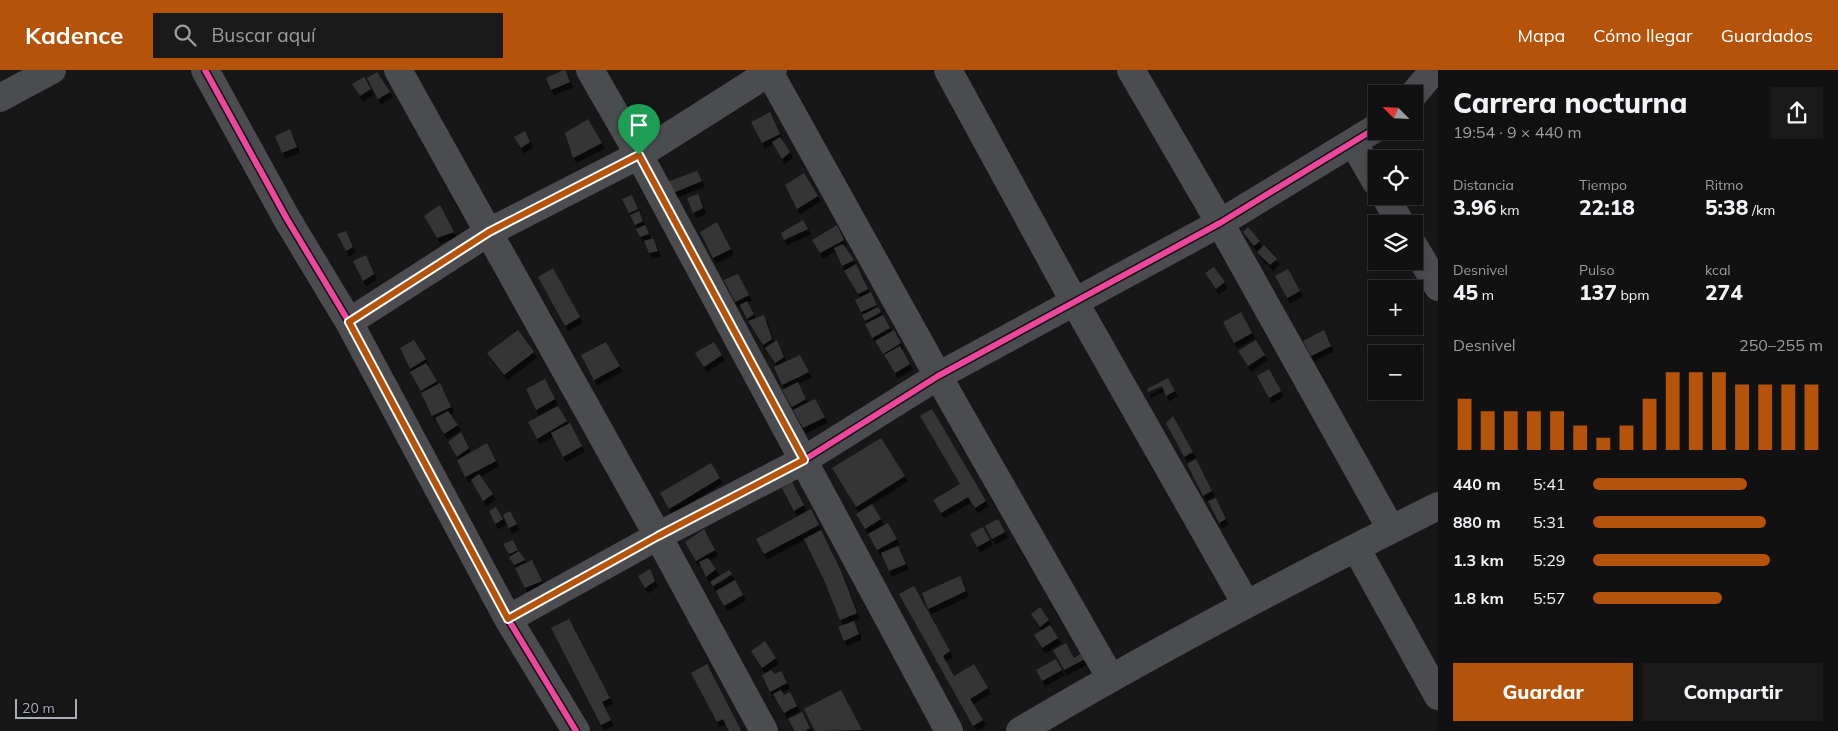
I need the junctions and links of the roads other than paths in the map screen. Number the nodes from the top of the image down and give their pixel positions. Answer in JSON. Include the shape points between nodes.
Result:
{"nodes":[{"id":1,"x":52,"y":70,"type":"edge"},
{"id":2,"x":205,"y":70,"type":"edge"},
{"id":3,"x":398,"y":70,"type":"edge"},
{"id":4,"x":590,"y":70,"type":"edge"},
{"id":5,"x":948,"y":70,"type":"edge"},
{"id":6,"x":1132,"y":70,"type":"edge"},
{"id":7,"x":1430,"y":70,"type":"edge"},
{"id":8,"x":770,"y":71,"type":"edge"},
{"id":9,"x":1421,"y":85,"type":"edge"},
{"id":10,"x":2,"y":93,"type":"edge"},
{"id":11,"x":1368,"y":133,"type":"edge"},
{"id":12,"x":1353,"y":142,"type":"junction"},
{"id":13,"x":639,"y":155,"type":"junction"},
{"id":14,"x":1368,"y":168,"type":"edge"},
{"id":15,"x":1220,"y":222,"type":"junction"},
{"id":16,"x":489,"y":232,"type":"junction"},
{"id":17,"x":1423,"y":261,"type":"edge"},
{"id":18,"x":1438,"y":287,"type":"edge"},
{"id":19,"x":1074,"y":301,"type":"junction"},
{"id":20,"x":349,"y":322,"type":"junction"},
{"id":21,"x":938,"y":376,"type":"junction"},
{"id":22,"x":804,"y":460,"type":"junction"},
{"id":23,"x":1438,"y":506,"type":"edge"},
{"id":24,"x":1391,"y":529,"type":"junction"},
{"id":25,"x":658,"y":536,"type":"junction"},
{"id":26,"x":1356,"y":548,"type":"junction"},
{"id":27,"x":1246,"y":604,"type":"junction"},
{"id":28,"x":508,"y":619,"type":"junction"},
{"id":29,"x":1110,"y":677,"type":"junction"},
{"id":30,"x":1438,"y":696,"type":"edge"},
{"id":31,"x":576,"y":731,"type":"edge"},
{"id":32,"x":764,"y":731,"type":"edge"},
{"id":33,"x":949,"y":731,"type":"edge"},
{"id":34,"x":1020,"y":731,"type":"edge"}],
"edges":[{"from":1,"to":10,"type":"street"},
{"from":2,"to":20,"type":"street","via":[[287,219]]},
{"from":3,"to":16,"type":"street"},
{"from":4,"to":13,"type":"street"},
{"from":5,"to":19,"type":"street"},
{"from":6,"to":15,"type":"street"},
{"from":7,"to":9,"type":"street"},
{"from":8,"to":13,"type":"street"},
{"from":8,"to":21,"type":"street"},
{"from":11,"to":12,"type":"street"},
{"from":12,"to":14,"type":"street"},
{"from":12,"to":15,"type":"street"},
{"from":13,"to":16,"type":"street"},
{"from":13,"to":22,"type":"street"},
{"from":15,"to":19,"type":"street"},
{"from":15,"to":24,"type":"street"},
{"from":16,"to":20,"type":"street"},
{"from":16,"to":25,"type":"street"},
{"from":17,"to":18,"type":"street"},
{"from":19,"to":21,"type":"street"},
{"from":19,"to":27,"type":"street"},
{"from":20,"to":28,"type":"street"},
{"from":21,"to":22,"type":"street"},
{"from":21,"to":29,"type":"street"},
{"from":22,"to":25,"type":"street"},
{"from":22,"to":33,"type":"street"},
{"from":23,"to":24,"type":"street"},
{"from":24,"to":26,"type":"street"},
{"from":25,"to":28,"type":"street"},
{"from":25,"to":32,"type":"street"},
{"from":26,"to":27,"type":"street"},
{"from":26,"to":30,"type":"street"},
{"from":27,"to":29,"type":"street"},
{"from":28,"to":31,"type":"street"},
{"from":29,"to":34,"type":"street"}]}
